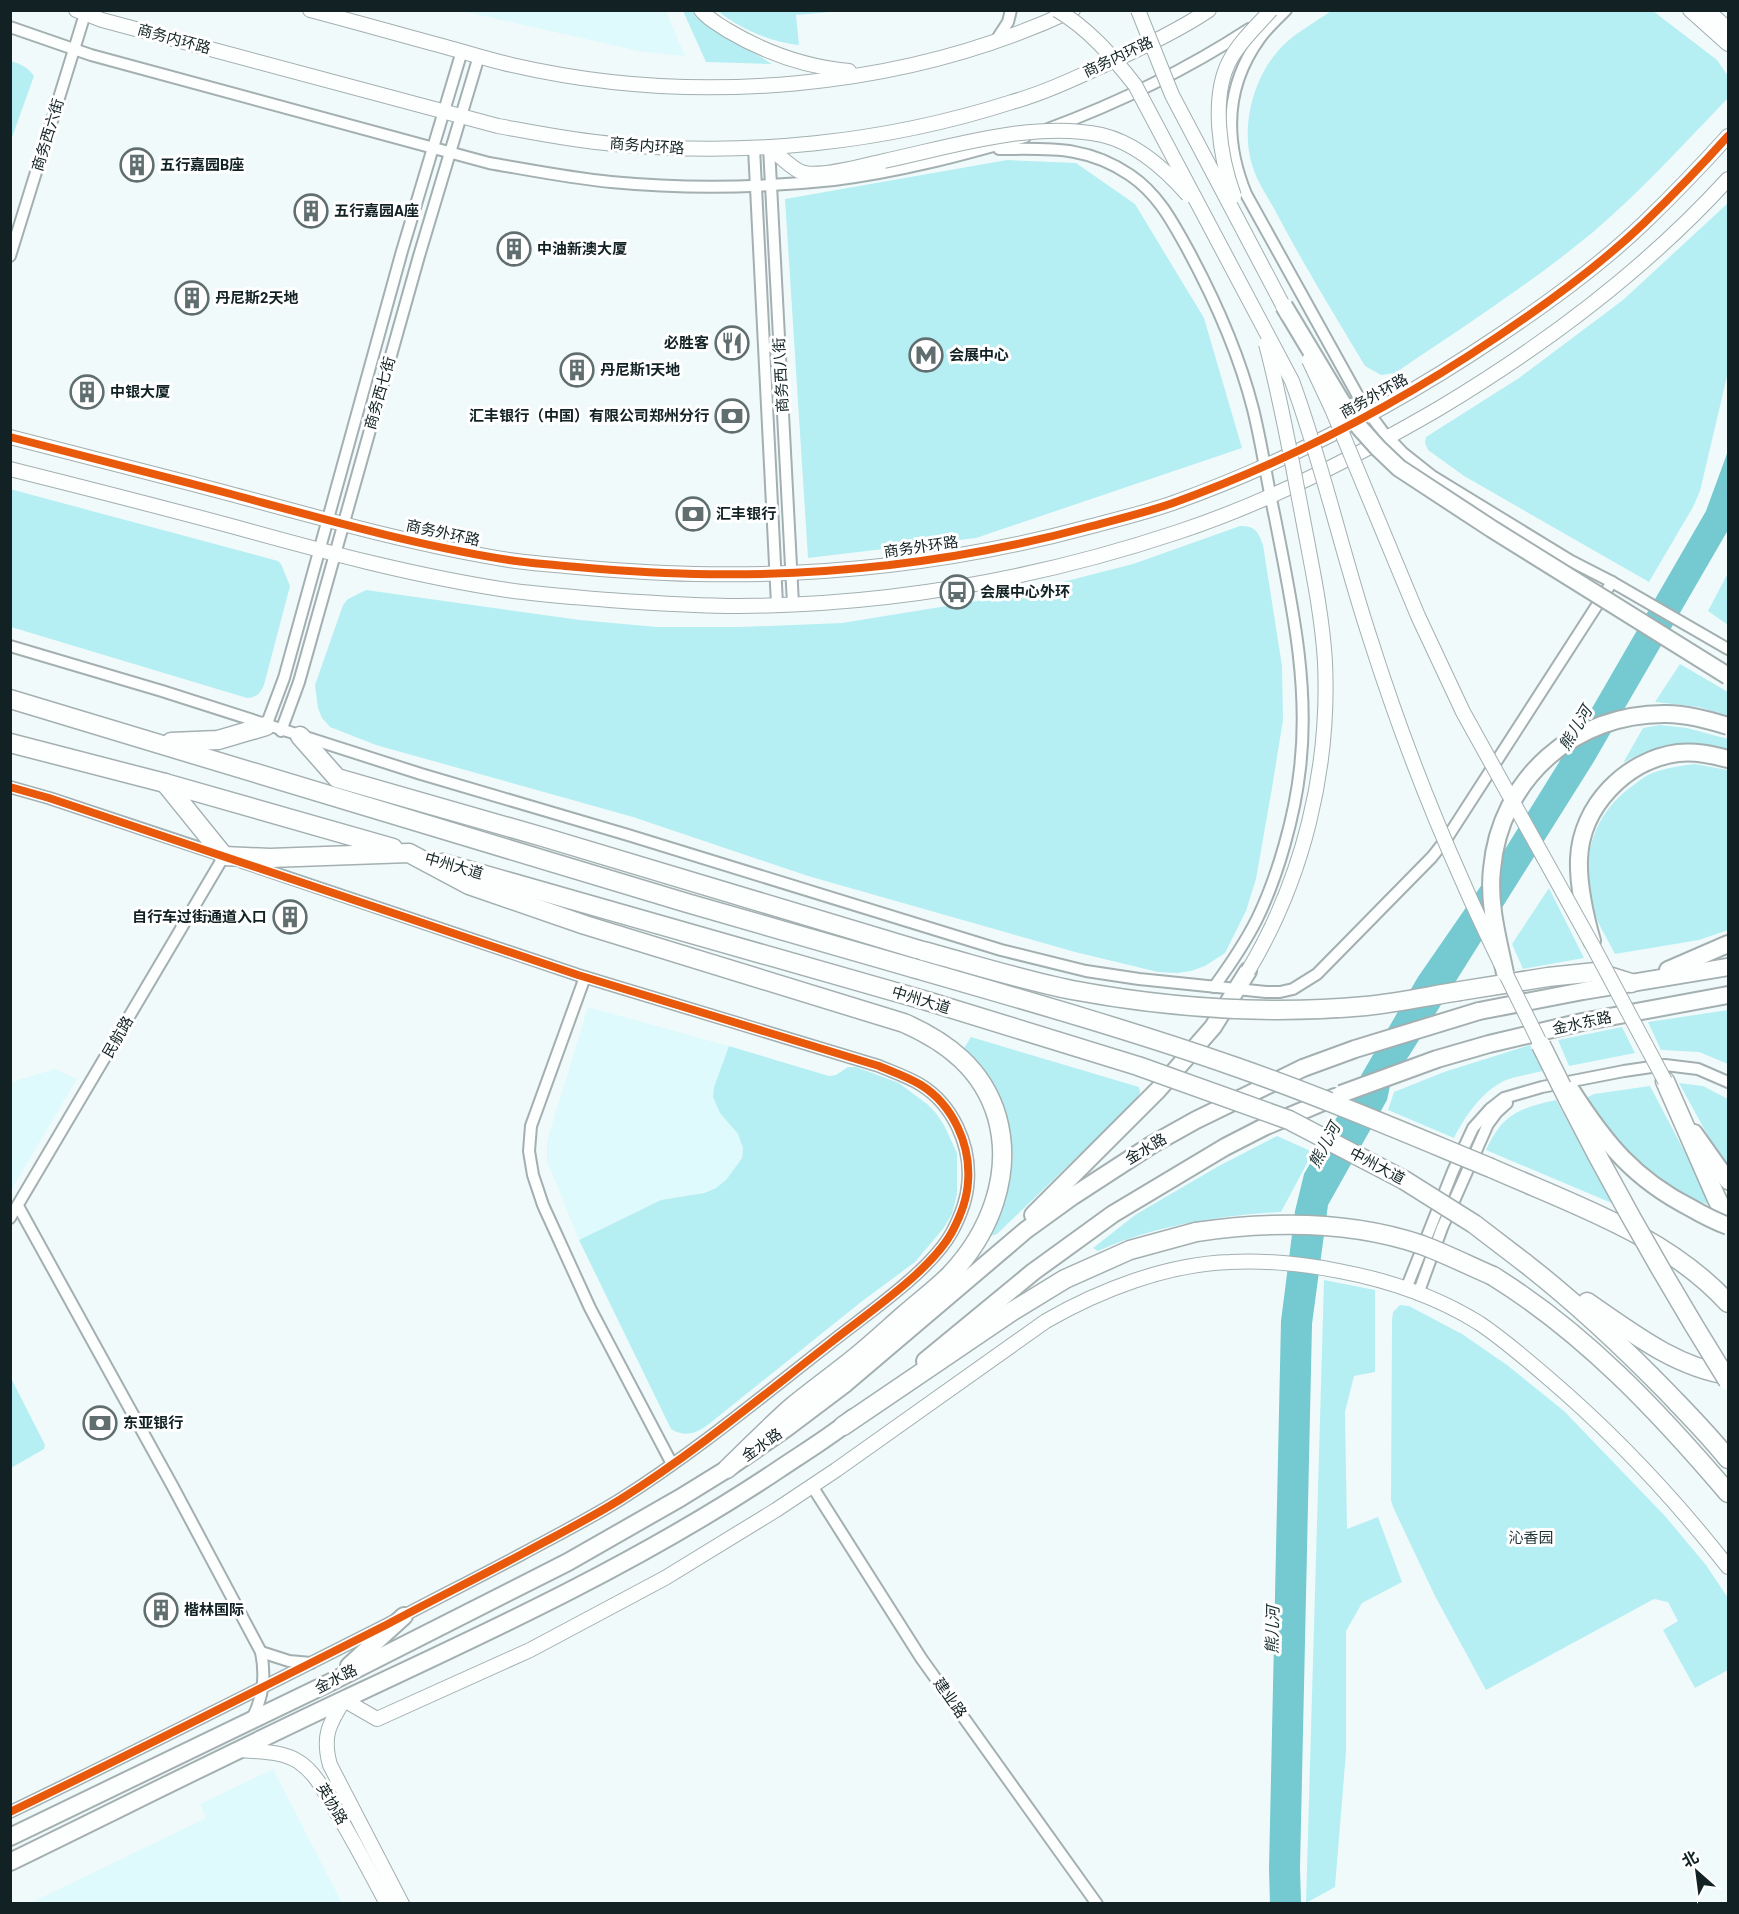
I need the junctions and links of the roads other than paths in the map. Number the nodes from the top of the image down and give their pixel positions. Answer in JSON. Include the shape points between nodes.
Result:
{"nodes":[{"id":1,"x":310,"y":10,"type":"edge"},
{"id":2,"x":1011,"y":10,"type":"edge"},
{"id":3,"x":1057,"y":10,"type":"edge"},
{"id":4,"x":1073,"y":10,"type":"edge"},
{"id":5,"x":1138,"y":10,"type":"edge"},
{"id":6,"x":1209,"y":10,"type":"edge"},
{"id":7,"x":1271,"y":10,"type":"edge"},
{"id":8,"x":1276,"y":10,"type":"edge"},
{"id":9,"x":1286,"y":10,"type":"edge"},
{"id":10,"x":1690,"y":10,"type":"edge"},
{"id":11,"x":1707,"y":10,"type":"edge"},
{"id":12,"x":80,"y":12,"type":"edge"},
{"id":13,"x":703,"y":13,"type":"edge"},
{"id":14,"x":10,"y":27,"type":"edge"},
{"id":15,"x":1728,"y":29,"type":"edge"},
{"id":16,"x":994,"y":42,"type":"junction"},
{"id":17,"x":1728,"y":44,"type":"edge"},
{"id":18,"x":74,"y":50,"type":"junction"},
{"id":19,"x":462,"y":51,"type":"junction"},
{"id":20,"x":479,"y":56,"type":"junction"},
{"id":21,"x":869,"y":73,"type":"junction"},
{"id":22,"x":444,"y":111,"type":"junction"},
{"id":23,"x":461,"y":116,"type":"junction"},
{"id":24,"x":1728,"y":136,"type":"edge"},
{"id":25,"x":433,"y":147,"type":"junction"},
{"id":26,"x":769,"y":147,"type":"junction"},
{"id":27,"x":754,"y":148,"type":"junction"},
{"id":28,"x":987,"y":148,"type":"junction"},
{"id":29,"x":450,"y":152,"type":"junction"},
{"id":30,"x":1728,"y":179,"type":"edge"},
{"id":31,"x":771,"y":185,"type":"junction"},
{"id":32,"x":756,"y":186,"type":"junction"},
{"id":33,"x":1202,"y":210,"type":"junction"},
{"id":34,"x":1254,"y":248,"type":"junction"},
{"id":35,"x":10,"y":256,"type":"edge"},
{"id":36,"x":1284,"y":306,"type":"junction"},
{"id":37,"x":1260,"y":319,"type":"junction"},
{"id":38,"x":1370,"y":414,"type":"junction"},
{"id":39,"x":10,"y":437,"type":"edge"},
{"id":40,"x":1388,"y":437,"type":"junction"},
{"id":41,"x":1264,"y":466,"type":"junction"},
{"id":42,"x":10,"y":469,"type":"edge"},
{"id":43,"x":1270,"y":495,"type":"junction"},
{"id":44,"x":328,"y":520,"type":"junction"},
{"id":45,"x":344,"y":524,"type":"junction"},
{"id":46,"x":319,"y":550,"type":"junction"},
{"id":47,"x":335,"y":554,"type":"junction"},
{"id":48,"x":776,"y":573,"type":"junction"},
{"id":49,"x":791,"y":573,"type":"junction"},
{"id":50,"x":1612,"y":582,"type":"junction"},
{"id":51,"x":777,"y":604,"type":"junction"},
{"id":52,"x":793,"y":604,"type":"junction"},
{"id":53,"x":10,"y":646,"type":"edge"},
{"id":54,"x":1728,"y":649,"type":"edge"},
{"id":55,"x":1728,"y":676,"type":"edge"},
{"id":56,"x":10,"y":699,"type":"edge"},
{"id":57,"x":1728,"y":726,"type":"edge"},
{"id":58,"x":274,"y":728,"type":"junction"},
{"id":59,"x":300,"y":736,"type":"junction"},
{"id":60,"x":10,"y":743,"type":"edge"},
{"id":61,"x":157,"y":743,"type":"junction"},
{"id":62,"x":1728,"y":759,"type":"edge"},
{"id":63,"x":165,"y":783,"type":"junction"},
{"id":64,"x":10,"y":787,"type":"edge"},
{"id":65,"x":410,"y":853,"type":"junction"},
{"id":66,"x":224,"y":856,"type":"junction"},
{"id":67,"x":1728,"y":945,"type":"edge"},
{"id":68,"x":1594,"y":948,"type":"junction"},
{"id":69,"x":1728,"y":967,"type":"edge"},
{"id":70,"x":1248,"y":971,"type":"joint"},
{"id":71,"x":1505,"y":973,"type":"junction"},
{"id":72,"x":585,"y":977,"type":"junction"},
{"id":73,"x":1632,"y":983,"type":"junction"},
{"id":74,"x":1214,"y":987,"type":"junction"},
{"id":75,"x":1237,"y":990,"type":"junction"},
{"id":76,"x":1728,"y":997,"type":"edge"},
{"id":77,"x":1479,"y":1011,"type":"joint"},
{"id":78,"x":1540,"y":1044,"type":"junction"},
{"id":79,"x":1437,"y":1059,"type":"joint"},
{"id":80,"x":1665,"y":1081,"type":"junction"},
{"id":81,"x":1728,"y":1082,"type":"edge"},
{"id":82,"x":1728,"y":1181,"type":"edge"},
{"id":83,"x":18,"y":1206,"type":"junction"},
{"id":84,"x":10,"y":1218,"type":"edge"},
{"id":85,"x":1728,"y":1221,"type":"edge"},
{"id":86,"x":1728,"y":1226,"type":"edge"},
{"id":87,"x":1525,"y":1263,"type":"junction"},
{"id":88,"x":973,"y":1276,"type":"junction"},
{"id":89,"x":1412,"y":1291,"type":"junction"},
{"id":90,"x":1726,"y":1300,"type":"edge"},
{"id":91,"x":1728,"y":1375,"type":"edge"},
{"id":92,"x":1728,"y":1381,"type":"edge"},
{"id":93,"x":843,"y":1426,"type":"junction"},
{"id":94,"x":1728,"y":1459,"type":"edge"},
{"id":95,"x":672,"y":1464,"type":"junction"},
{"id":96,"x":727,"y":1469,"type":"junction"},
{"id":97,"x":812,"y":1486,"type":"junction"},
{"id":98,"x":1728,"y":1493,"type":"edge"},
{"id":99,"x":1728,"y":1567,"type":"edge"},
{"id":100,"x":404,"y":1616,"type":"junction"},
{"id":101,"x":261,"y":1652,"type":"junction"},
{"id":102,"x":312,"y":1663,"type":"junction"},
{"id":103,"x":335,"y":1680,"type":"junction"},
{"id":104,"x":264,"y":1687,"type":"junction"},
{"id":105,"x":345,"y":1700,"type":"junction"},
{"id":106,"x":252,"y":1720,"type":"junction"},
{"id":107,"x":241,"y":1750,"type":"junction"},
{"id":108,"x":10,"y":1812,"type":"edge"},
{"id":109,"x":10,"y":1838,"type":"edge"},
{"id":110,"x":10,"y":1862,"type":"edge"},
{"id":111,"x":387,"y":1904,"type":"edge"},
{"id":112,"x":402,"y":1904,"type":"edge"},
{"id":113,"x":1097,"y":1904,"type":"edge"}],
"edges":[{"from":1,"to":19,"type":"street"},
{"from":2,"to":16,"type":"street"},
{"from":3,"to":33,"type":"street","bridge":true,"via":[[1073,19],[1135,85]]},
{"from":4,"to":16,"type":"street"},
{"from":5,"to":34,"type":"street","bridge":true,"via":[[1172,95]]},
{"from":6,"to":26,"type":"street","name":"商务内环路","via":[[1117,59],[1014,102],[878,135]]},
{"from":7,"to":34,"type":"street","bridge":true,"via":[[1230,60],[1220,100],[1227,176]]},
{"from":8,"to":28,"type":"street","via":[[1224,45],[1143,88],[1056,126]]},
{"from":9,"to":38,"type":"street","via":[[1261,36],[1239,74],[1231,113],[1237,171],[1246,194]]},
{"from":10,"to":17,"type":"street"},
{"from":11,"to":15,"type":"street"},
{"from":12,"to":18,"type":"street","name":"商务西六街"},
{"from":12,"to":22,"type":"street","name":"商务内环路"},
{"from":13,"to":21,"type":"street","via":[[771,53],[829,69]]},
{"from":14,"to":18,"type":"street"},
{"from":16,"to":21,"type":"street"},
{"from":18,"to":25,"type":"street"},
{"from":18,"to":35,"type":"street","name":"商务西六街"},
{"from":19,"to":20,"type":"street"},
{"from":19,"to":22,"type":"street","name":"商务西七街"},
{"from":20,"to":21,"type":"street","via":[[569,76],[673,86],[755,86]]},
{"from":20,"to":23,"type":"street","name":"商务西七街"},
{"from":22,"to":23,"type":"street","name":"商务内环路"},
{"from":22,"to":25,"type":"street","name":"商务西七街"},
{"from":23,"to":27,"type":"street","name":"商务内环路","via":[[498,126],[614,144]]},
{"from":23,"to":29,"type":"street","name":"商务西七街"},
{"from":24,"to":38,"type":"street","name":"商务外环路","via":[[1642,225],[1581,276],[1463,360]]},
{"from":25,"to":29,"type":"street"},
{"from":25,"to":44,"type":"street","name":"商务西七街"},
{"from":26,"to":27,"type":"street","name":"商务内环路"},
{"from":26,"to":31,"type":"street","name":"商务西八街"},
{"from":26,"to":33,"type":"street","bridge":true,"via":[[807,174],[834,172],[1022,133],[1073,131],[1103,135],[1147,157]]},
{"from":27,"to":32,"type":"street","name":"商务西八街"},
{"from":28,"to":31,"type":"street","via":[[885,172]]},
{"from":28,"to":41,"type":"street","via":[[1068,150],[1097,158],[1132,176],[1160,203],[1200,272],[1223,324],[1253,408]]},
{"from":29,"to":32,"type":"street","via":[[489,163],[610,182]]},
{"from":29,"to":45,"type":"street","name":"商务西七街"},
{"from":30,"to":40,"type":"street","via":[[1662,246],[1547,339]]},
{"from":31,"to":32,"type":"street"},
{"from":31,"to":49,"type":"street","name":"商务西八街"},
{"from":32,"to":48,"type":"street","name":"商务西八街"},
{"from":33,"to":37,"type":"street","bridge":true},
{"from":34,"to":36,"type":"street","bridge":true},
{"from":36,"to":55,"type":"main road","bridge":true,"via":[[1360,428],[1399,468]]},
{"from":36,"to":68,"type":"street","bridge":true,"via":[[1463,712]]},
{"from":37,"to":70,"type":"street","bridge":true,"via":[[1281,400],[1310,559],[1322,627],[1326,689],[1315,795],[1297,866],[1264,944]]},
{"from":37,"to":71,"type":"street","bridge":true,"via":[[1292,381],[1302,410],[1394,710],[1454,861]]},
{"from":38,"to":40,"type":"street"},
{"from":38,"to":41,"type":"street","name":"商务外环路"},
{"from":39,"to":44,"type":"street","name":"商务外环路"},
{"from":40,"to":43,"type":"street"},
{"from":40,"to":50,"type":"street","via":[[1432,476]]},
{"from":41,"to":43,"type":"street"},
{"from":41,"to":49,"type":"street","name":"商务外环路","via":[[1169,504],[1013,546],[871,567]]},
{"from":42,"to":46,"type":"street"},
{"from":43,"to":52,"type":"street","via":[[1179,532],[1020,575],[897,595]]},
{"from":43,"to":74,"type":"street","via":[[1300,660],[1300,769],[1290,820],[1269,889],[1235,958]]},
{"from":44,"to":45,"type":"street","name":"商务外环路"},
{"from":44,"to":46,"type":"street","name":"商务西七街"},
{"from":45,"to":47,"type":"street","name":"商务西七街"},
{"from":45,"to":48,"type":"street","name":"商务外环路","via":[[513,561],[636,573]]},
{"from":46,"to":47,"type":"street"},
{"from":46,"to":58,"type":"street","name":"商务西七街"},
{"from":47,"to":51,"type":"street","via":[[425,575],[549,595],[684,605]]},
{"from":47,"to":58,"type":"street","name":"商务西七街","via":[[299,682]]},
{"from":48,"to":49,"type":"street","name":"商务外环路"},
{"from":48,"to":51,"type":"street","name":"商务西八街"},
{"from":49,"to":52,"type":"street","name":"商务西八街"},
{"from":50,"to":54,"type":"street"},
{"from":50,"to":75,"type":"street","via":[[1432,857],[1304,983],[1280,992]]},
{"from":51,"to":52,"type":"street"},
{"from":53,"to":58,"type":"street"},
{"from":56,"to":61,"type":"highway","name":"中州大道"},
{"from":57,"to":71,"type":"main road","bridge":true,"via":[[1666,714],[1612,721],[1568,741],[1527,777],[1502,822],[1492,868],[1493,916]]},
{"from":58,"to":59,"type":"street"},
{"from":58,"to":61,"type":"highway","via":[[218,740]]},
{"from":59,"to":73,"type":"highway","bridge":true,"via":[[337,778],[923,951],[1069,989],[1146,1002],[1268,1010],[1367,1006],[1596,972]]},
{"from":59,"to":74,"type":"street","via":[[1000,950],[1086,971]]},
{"from":60,"to":63,"type":"highway","name":"中州大道"},
{"from":61,"to":90,"type":"highway","name":"中州大道","bridge":true,"via":[[1235,1066],[1389,1125],[1628,1230],[1673,1257]]},
{"from":62,"to":68,"type":"main road","bridge":true,"via":[[1704,753],[1661,757],[1642,764],[1607,791],[1583,834],[1579,860],[1584,912]]},
{"from":63,"to":65,"type":"highway","name":"中州大道"},
{"from":63,"to":66,"type":"highway"},
{"from":64,"to":66,"type":"street"},
{"from":65,"to":66,"type":"highway"},
{"from":65,"to":87,"type":"highway","name":"中州大道","bridge":true,"via":[[1138,1066],[1289,1120],[1412,1185],[1474,1224]]},
{"from":65,"to":96,"type":"highway","via":[[469,885],[585,925],[904,1023],[943,1044],[981,1082],[999,1125],[1001,1166],[992,1213],[978,1238],[950,1275],[792,1407]]},
{"from":66,"to":72,"type":"street"},
{"from":66,"to":83,"type":"street","name":"民航路"},
{"from":67,"to":73,"type":"main road"},
{"from":68,"to":80,"type":"street","bridge":true},
{"from":69,"to":73,"type":"main road","name":"金水东路"},
{"from":70,"to":75,"type":"main road"},
{"from":71,"to":78,"type":"street","bridge":true},
{"from":72,"to":95,"type":"street","via":[[531,1126],[529,1151],[533,1175],[543,1206],[590,1308]]},
{"from":72,"to":95,"type":"street","via":[[879,1066],[920,1084],[938,1098],[953,1118],[968,1162],[963,1208],[950,1235],[914,1276],[749,1408]]},
{"from":73,"to":77,"type":"main road","name":"金水东路"},
{"from":74,"to":75,"type":"street"},
{"from":75,"to":88,"type":"main road","via":[[1213,1027],[1158,1090]]},
{"from":76,"to":79,"type":"main road","name":"金水东路","via":[[1581,1022]]},
{"from":77,"to":88,"type":"main road","name":"金水路","bridge":true,"via":[[1303,1068],[1196,1120],[1116,1167],[1026,1230]]},
{"from":78,"to":86,"type":"main road","bridge":true,"via":[[1593,1124],[1629,1166],[1667,1196]]},
{"from":78,"to":92,"type":"highway","bridge":true,"via":[[1634,1223]]},
{"from":79,"to":93,"type":"main road","name":"金水路","bridge":true,"via":[[1264,1127],[1113,1214],[1033,1272]]},
{"from":80,"to":82,"type":"main road","via":[[1698,1140]]},
{"from":80,"to":85,"type":"highway"},
{"from":81,"to":89,"type":"street","via":[[1698,1070],[1665,1065],[1542,1087],[1504,1098],[1473,1128],[1453,1171]]},
{"from":83,"to":84,"type":"street","name":"民航路"},
{"from":83,"to":101,"type":"street"},
{"from":87,"to":91,"type":"highway","via":[[1665,1354]]},
{"from":87,"to":94,"type":"highway","name":"中州大道","via":[[1612,1338]]},
{"from":88,"to":96,"type":"main road","name":"金水路","via":[[846,1383]]},
{"from":89,"to":97,"type":"street","via":[[1378,1279],[1287,1263],[1229,1262],[1138,1279],[1079,1302],[1028,1333]]},
{"from":89,"to":99,"type":"street","via":[[1479,1324],[1606,1428]]},
{"from":93,"to":98,"type":"highway","bridge":true,"via":[[1011,1312],[1065,1279],[1130,1250],[1196,1232],[1260,1224],[1320,1225],[1424,1246],[1493,1276],[1519,1292],[1619,1374]]},
{"from":93,"to":105,"type":"main road","name":"金水路","via":[[731,1501],[642,1554]]},
{"from":95,"to":100,"type":"street","via":[[586,1520]]},
{"from":96,"to":103,"type":"main road","name":"金水路","via":[[568,1562]]},
{"from":97,"to":105,"type":"street","via":[[665,1578],[530,1650],[377,1719]]},
{"from":97,"to":113,"type":"street","name":"建业路","via":[[921,1658]]},
{"from":100,"to":102,"type":"street"},
{"from":100,"to":103,"type":"main road"},
{"from":101,"to":102,"type":"street"},
{"from":101,"to":104,"type":"street"},
{"from":102,"to":104,"type":"street"},
{"from":103,"to":106,"type":"main road","name":"金水路"},
{"from":104,"to":106,"type":"street"},
{"from":104,"to":108,"type":"street"},
{"from":105,"to":107,"type":"main road","name":"金水路"},
{"from":105,"to":112,"type":"street","name":"英协路","via":[[329,1723],[326,1749],[330,1765]]},
{"from":106,"to":109,"type":"main road","name":"金水路"},
{"from":107,"to":110,"type":"main road","name":"金水路"},
{"from":107,"to":111,"type":"street","name":"英协路","via":[[285,1755],[310,1771],[356,1844]]}]}
